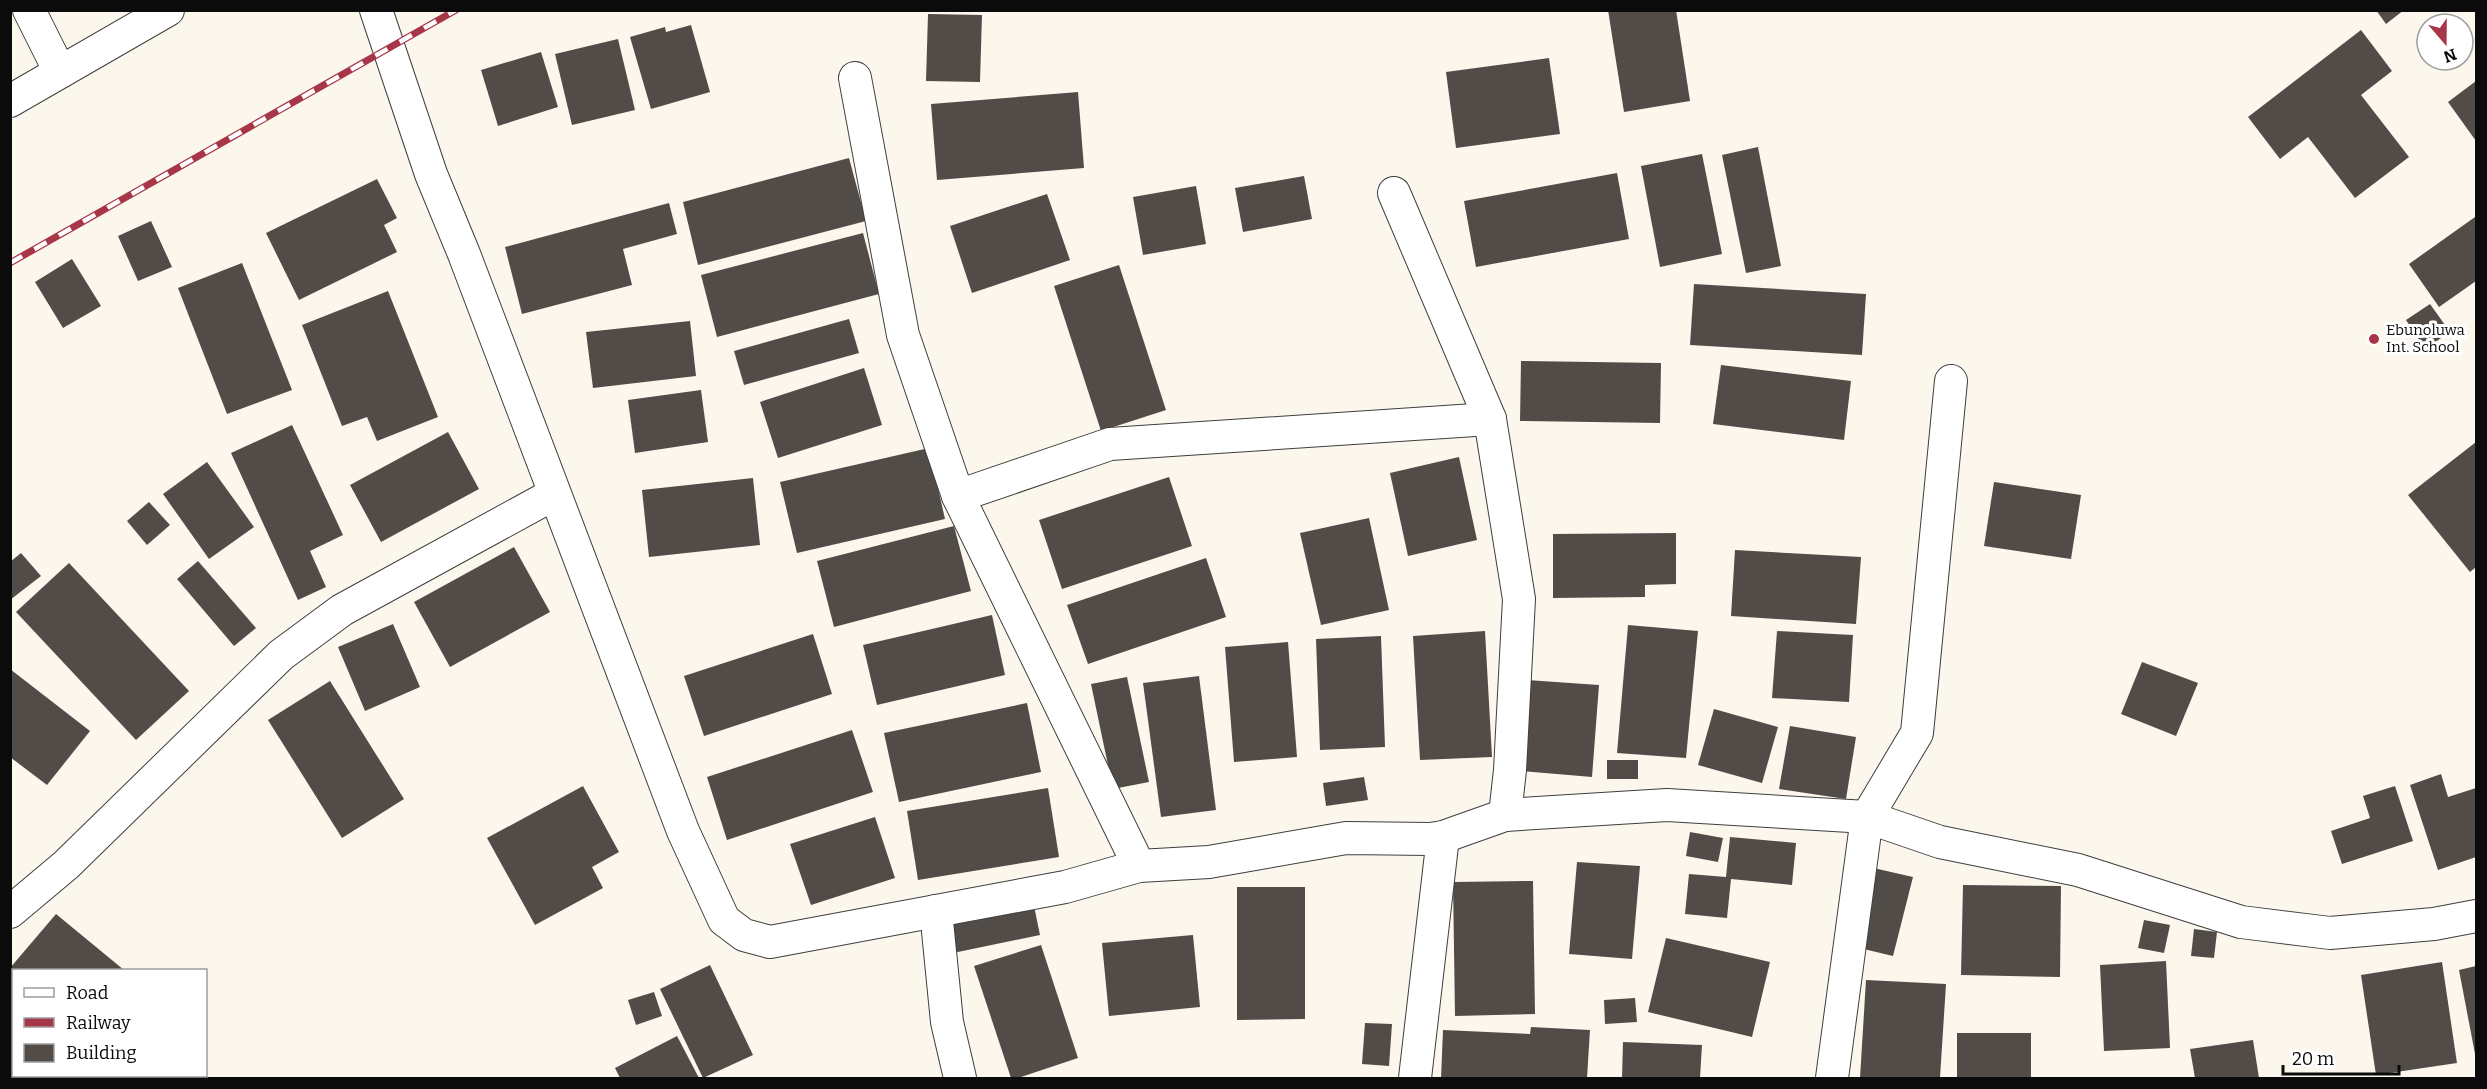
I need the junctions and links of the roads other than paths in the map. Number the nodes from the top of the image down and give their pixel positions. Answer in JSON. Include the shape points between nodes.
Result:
{"nodes":[{"id":1,"x":29,"y":10,"type":"edge"},
{"id":2,"x":168,"y":10,"type":"edge"},
{"id":3,"x":376,"y":10,"type":"edge"},
{"id":4,"x":60,"y":72,"type":"junction"},
{"id":5,"x":855,"y":78,"type":"dead end"},
{"id":6,"x":10,"y":101,"type":"edge"},
{"id":7,"x":1394,"y":193,"type":"dead end"},
{"id":8,"x":1951,"y":381,"type":"dead end"},
{"id":9,"x":1490,"y":419,"type":"junction"},
{"id":10,"x":555,"y":494,"type":"junction"},
{"id":11,"x":958,"y":496,"type":"junction"},
{"id":12,"x":1505,"y":815,"type":"junction"},
{"id":13,"x":1868,"y":817,"type":"junction"},
{"id":14,"x":1443,"y":837,"type":"junction"},
{"id":15,"x":1139,"y":866,"type":"junction"},
{"id":16,"x":936,"y":911,"type":"junction"},
{"id":17,"x":10,"y":912,"type":"edge"},
{"id":18,"x":2476,"y":916,"type":"edge"},
{"id":19,"x":960,"y":1078,"type":"edge"},
{"id":20,"x":1415,"y":1078,"type":"edge"},
{"id":21,"x":1832,"y":1078,"type":"edge"}],
"edges":[{"from":1,"to":4,"type":"street"},
{"from":2,"to":4,"type":"street"},
{"from":3,"to":10,"type":"street","via":[[431,174]]},
{"from":4,"to":6,"type":"street"},
{"from":5,"to":11,"type":"street","via":[[903,335]]},
{"from":7,"to":9,"type":"street"},
{"from":8,"to":13,"type":"street","via":[[1917,733]]},
{"from":9,"to":11,"type":"street","via":[[1110,444]]},
{"from":9,"to":12,"type":"street","via":[[1519,599]]},
{"from":10,"to":16,"type":"street","via":[[683,831],[724,921],[744,935],[770,942]]},
{"from":10,"to":17,"type":"street","via":[[342,610],[281,655],[66,865]]},
{"from":11,"to":15,"type":"street"},
{"from":12,"to":13,"type":"street","via":[[1667,805]]},
{"from":12,"to":14,"type":"street"},
{"from":13,"to":18,"type":"street","via":[[1940,842],[2078,870],[2241,922],[2330,933],[2434,924]]},
{"from":13,"to":21,"type":"street"},
{"from":14,"to":15,"type":"street","via":[[1346,838],[1209,862]]},
{"from":14,"to":20,"type":"street"},
{"from":15,"to":16,"type":"street","via":[[1065,887]]},
{"from":16,"to":19,"type":"street","via":[[947,1022]]}]}
